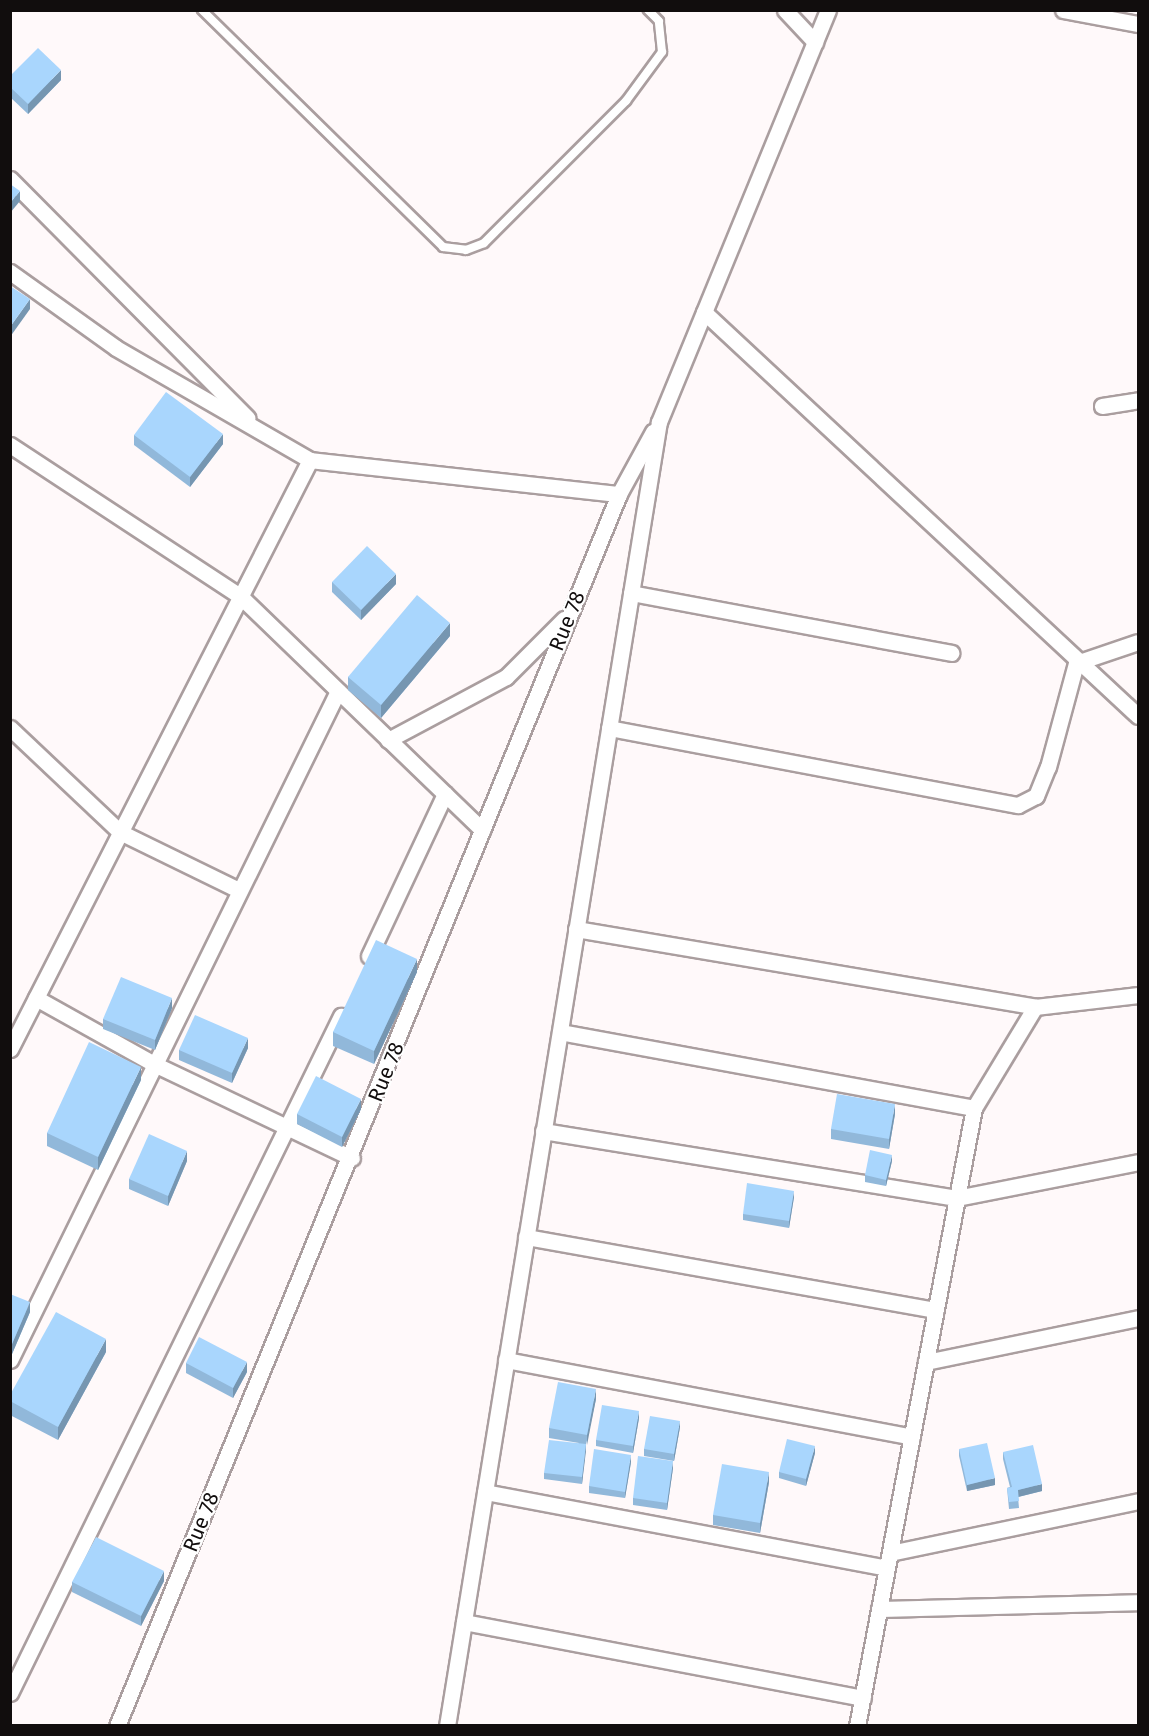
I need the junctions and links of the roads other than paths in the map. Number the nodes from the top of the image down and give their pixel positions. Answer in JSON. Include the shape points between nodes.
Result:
{"nodes":[{"id":1,"x":648,"y":10,"type":"edge"},
{"id":2,"x":785,"y":10,"type":"edge"},
{"id":3,"x":828,"y":10,"type":"edge"},
{"id":4,"x":1064,"y":10,"type":"edge"},
{"id":5,"x":206,"y":13,"type":"edge"},
{"id":6,"x":1138,"y":24,"type":"edge"},
{"id":7,"x":815,"y":42,"type":"junction"},
{"id":8,"x":10,"y":179,"type":"edge"},
{"id":9,"x":10,"y":272,"type":"edge"},
{"id":10,"x":704,"y":312,"type":"junction"},
{"id":11,"x":1138,"y":400,"type":"edge"},
{"id":12,"x":1102,"y":406,"type":"dead end"},
{"id":13,"x":659,"y":422,"type":"junction"},
{"id":14,"x":262,"y":433,"type":"junction"},
{"id":15,"x":10,"y":445,"type":"edge"},
{"id":16,"x":310,"y":460,"type":"junction"},
{"id":17,"x":619,"y":494,"type":"junction"},
{"id":18,"x":631,"y":593,"type":"junction"},
{"id":19,"x":240,"y":596,"type":"junction"},
{"id":20,"x":570,"y":613,"type":"junction"},
{"id":21,"x":1138,"y":642,"type":"edge"},
{"id":22,"x":951,"y":653,"type":"dead end"},
{"id":23,"x":1076,"y":663,"type":"junction"},
{"id":24,"x":338,"y":691,"type":"junction"},
{"id":25,"x":1138,"y":716,"type":"edge"},
{"id":26,"x":10,"y":728,"type":"edge"},
{"id":27,"x":609,"y":728,"type":"junction"},
{"id":28,"x":388,"y":740,"type":"junction"},
{"id":29,"x":445,"y":794,"type":"junction"},
{"id":30,"x":482,"y":830,"type":"junction"},
{"id":31,"x":120,"y":832,"type":"junction"},
{"id":32,"x":239,"y":890,"type":"junction"},
{"id":33,"x":576,"y":929,"type":"junction"},
{"id":34,"x":364,"y":967,"type":"edge"},
{"id":35,"x":1138,"y":995,"type":"edge"},
{"id":36,"x":36,"y":998,"type":"junction"},
{"id":37,"x":349,"y":1000,"type":"edge"},
{"id":38,"x":1035,"y":1007,"type":"junction"},
{"id":39,"x":560,"y":1032,"type":"junction"},
{"id":40,"x":10,"y":1049,"type":"edge"},
{"id":41,"x":154,"y":1065,"type":"junction"},
{"id":42,"x":974,"y":1108,"type":"junction"},
{"id":43,"x":288,"y":1129,"type":"junction"},
{"id":44,"x":543,"y":1131,"type":"junction"},
{"id":45,"x":351,"y":1158,"type":"junction"},
{"id":46,"x":1138,"y":1162,"type":"edge"},
{"id":47,"x":957,"y":1198,"type":"junction"},
{"id":48,"x":526,"y":1237,"type":"junction"},
{"id":49,"x":936,"y":1310,"type":"junction"},
{"id":50,"x":1138,"y":1318,"type":"edge"},
{"id":51,"x":10,"y":1360,"type":"edge"},
{"id":52,"x":506,"y":1360,"type":"junction"},
{"id":53,"x":926,"y":1362,"type":"junction"},
{"id":54,"x":912,"y":1437,"type":"junction"},
{"id":55,"x":485,"y":1492,"type":"junction"},
{"id":56,"x":1138,"y":1501,"type":"edge"},
{"id":57,"x":888,"y":1561,"type":"junction"},
{"id":58,"x":1138,"y":1602,"type":"edge"},
{"id":59,"x":879,"y":1609,"type":"junction"},
{"id":60,"x":464,"y":1622,"type":"junction"},
{"id":61,"x":10,"y":1693,"type":"edge"},
{"id":62,"x":862,"y":1698,"type":"junction"},
{"id":63,"x":117,"y":1725,"type":"edge"},
{"id":64,"x":447,"y":1725,"type":"edge"},
{"id":65,"x":857,"y":1725,"type":"edge"}],
"edges":[{"from":1,"to":5,"type":"lane","via":[[659,21],[663,52],[626,101],[484,243],[466,250],[443,247]]},
{"from":2,"to":7,"type":"street"},
{"from":3,"to":7,"type":"street"},
{"from":4,"to":6,"type":"street"},
{"from":7,"to":10,"type":"street"},
{"from":8,"to":14,"type":"street"},
{"from":9,"to":14,"type":"street","via":[[116,348]]},
{"from":10,"to":13,"type":"street"},
{"from":10,"to":23,"type":"street"},
{"from":11,"to":12,"type":"street"},
{"from":13,"to":17,"type":"street","name":"Rue 78"},
{"from":13,"to":18,"type":"street"},
{"from":14,"to":16,"type":"street"},
{"from":15,"to":19,"type":"street"},
{"from":16,"to":17,"type":"street"},
{"from":16,"to":19,"type":"street"},
{"from":17,"to":20,"type":"street","name":"Rue 78"},
{"from":18,"to":22,"type":"street"},
{"from":18,"to":27,"type":"street"},
{"from":19,"to":24,"type":"street"},
{"from":19,"to":31,"type":"street"},
{"from":20,"to":28,"type":"street","via":[[506,677]]},
{"from":20,"to":30,"type":"street","name":"Rue 78"},
{"from":21,"to":23,"type":"street"},
{"from":23,"to":25,"type":"street"},
{"from":23,"to":27,"type":"street","via":[[1036,796],[1018,805]]},
{"from":24,"to":28,"type":"street"},
{"from":24,"to":32,"type":"street"},
{"from":26,"to":31,"type":"street"},
{"from":27,"to":33,"type":"street"},
{"from":28,"to":29,"type":"street"},
{"from":29,"to":30,"type":"street"},
{"from":29,"to":34,"type":"street"},
{"from":30,"to":45,"type":"street","name":"Rue 78"},
{"from":31,"to":32,"type":"street"},
{"from":31,"to":36,"type":"street"},
{"from":32,"to":41,"type":"street"},
{"from":33,"to":38,"type":"street"},
{"from":33,"to":39,"type":"street"},
{"from":35,"to":38,"type":"street"},
{"from":36,"to":40,"type":"street"},
{"from":36,"to":41,"type":"street"},
{"from":37,"to":43,"type":"street"},
{"from":38,"to":42,"type":"street"},
{"from":39,"to":42,"type":"street"},
{"from":39,"to":44,"type":"street"},
{"from":41,"to":43,"type":"street"},
{"from":41,"to":51,"type":"street"},
{"from":42,"to":47,"type":"street"},
{"from":43,"to":45,"type":"street"},
{"from":43,"to":61,"type":"street"},
{"from":44,"to":47,"type":"street"},
{"from":44,"to":48,"type":"street"},
{"from":45,"to":63,"type":"street","name":"Rue 78"},
{"from":46,"to":47,"type":"street"},
{"from":47,"to":49,"type":"street"},
{"from":48,"to":49,"type":"street"},
{"from":48,"to":52,"type":"street"},
{"from":49,"to":53,"type":"street"},
{"from":50,"to":53,"type":"street"},
{"from":52,"to":54,"type":"street"},
{"from":52,"to":55,"type":"street"},
{"from":53,"to":54,"type":"street"},
{"from":54,"to":57,"type":"street"},
{"from":55,"to":57,"type":"street"},
{"from":55,"to":60,"type":"street"},
{"from":56,"to":57,"type":"street"},
{"from":57,"to":59,"type":"street"},
{"from":58,"to":59,"type":"street"},
{"from":59,"to":62,"type":"street"},
{"from":60,"to":62,"type":"street"},
{"from":60,"to":64,"type":"street"},
{"from":62,"to":65,"type":"street"}]}
